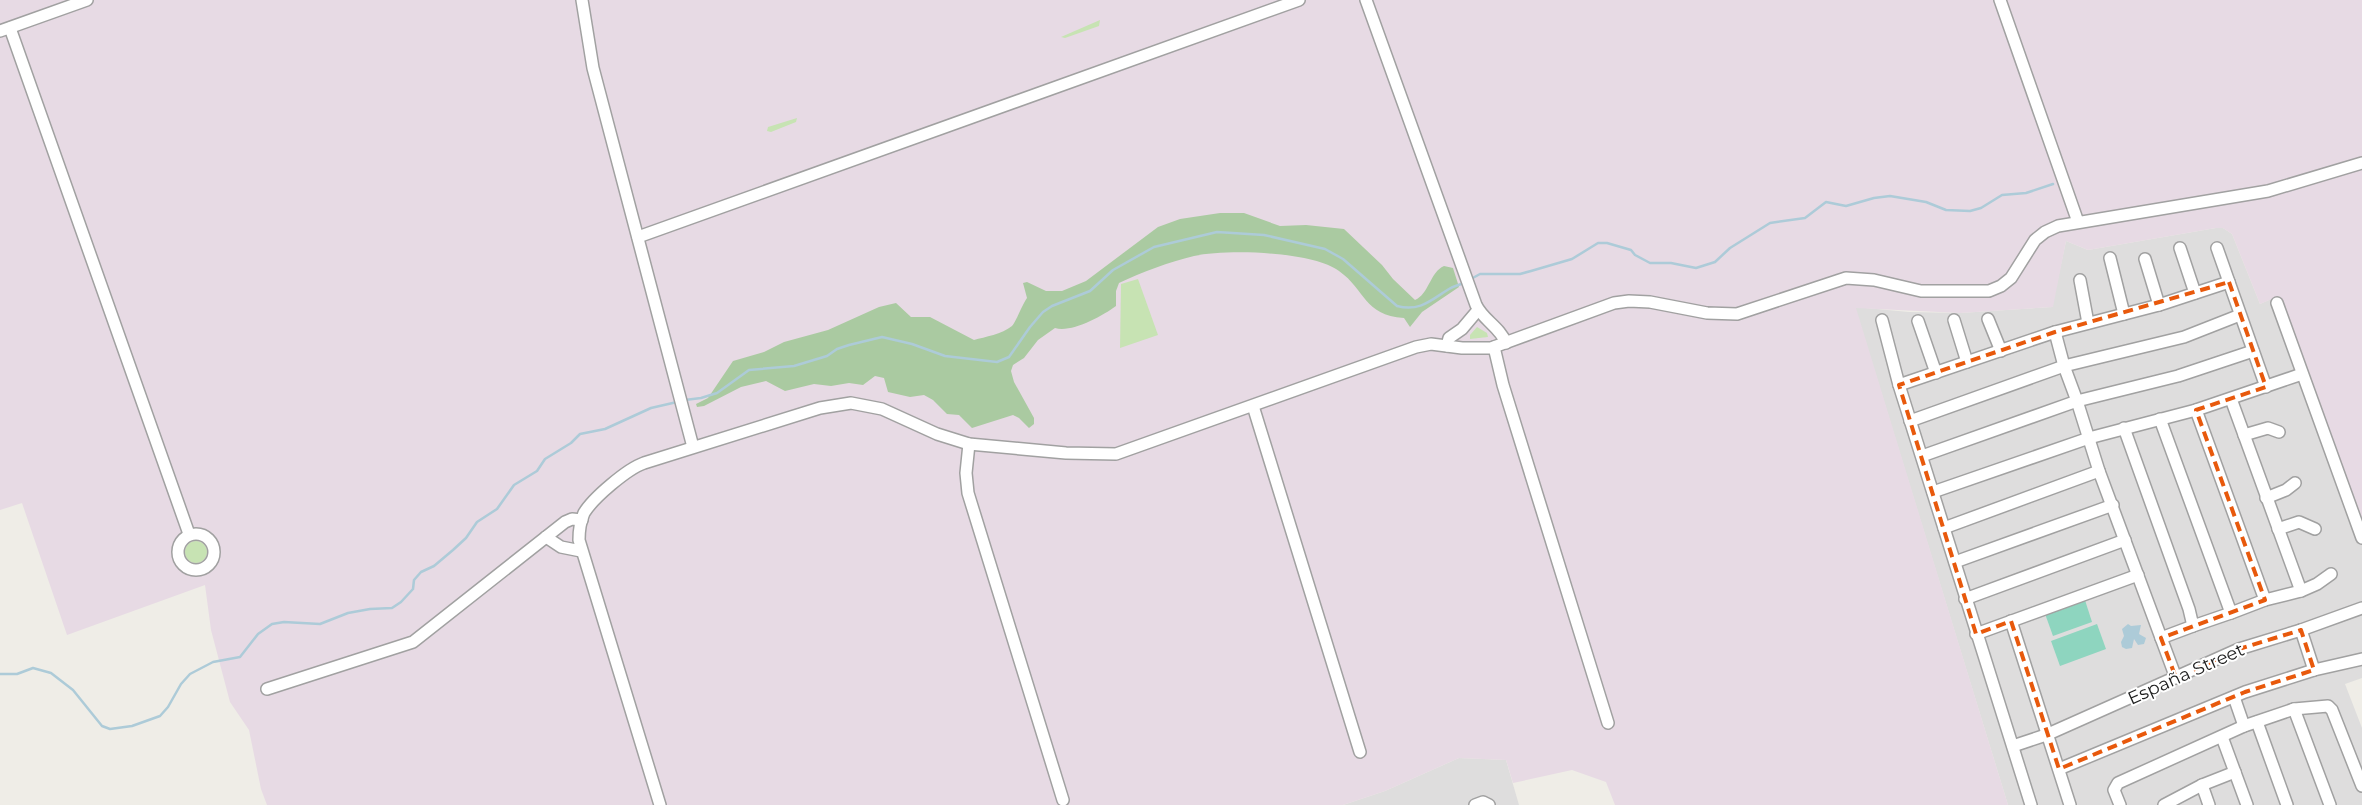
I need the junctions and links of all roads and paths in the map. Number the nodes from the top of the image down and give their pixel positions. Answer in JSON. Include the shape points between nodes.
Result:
{"nodes":[{"id":1,"x":87,"y":0,"type":"edge"},
{"id":2,"x":582,"y":0,"type":"edge"},
{"id":3,"x":1299,"y":0,"type":"edge"},
{"id":4,"x":1366,"y":0,"type":"edge"},
{"id":5,"x":2000,"y":0,"type":"edge"},
{"id":6,"x":5,"y":30,"type":"edge"},
{"id":7,"x":2362,"y":163,"type":"edge"},
{"id":8,"x":2078,"y":222,"type":"junction"},
{"id":9,"x":638,"y":237,"type":"junction"},
{"id":10,"x":2180,"y":248,"type":"dead end"},
{"id":11,"x":2216,"y":248,"type":"dead end"},
{"id":12,"x":2110,"y":258,"type":"dead end"},
{"id":13,"x":2145,"y":259,"type":"dead end"},
{"id":14,"x":2080,"y":280,"type":"dead end"},
{"id":15,"x":2229,"y":282,"type":"junction"},
{"id":16,"x":2194,"y":293,"type":"junction"},
{"id":17,"x":2277,"y":303,"type":"dead end"},
{"id":18,"x":2159,"y":305,"type":"junction"},
{"id":19,"x":1478,"y":310,"type":"junction"},
{"id":20,"x":2124,"y":314,"type":"junction"},
{"id":21,"x":2240,"y":314,"type":"junction"},
{"id":22,"x":1988,"y":319,"type":"dead end"},
{"id":23,"x":1882,"y":320,"type":"dead end"},
{"id":24,"x":1954,"y":320,"type":"dead end"},
{"id":25,"x":1918,"y":321,"type":"dead end"},
{"id":26,"x":2088,"y":323,"type":"junction"},
{"id":27,"x":2055,"y":332,"type":"junction"},
{"id":28,"x":1506,"y":343,"type":"junction"},
{"id":29,"x":1446,"y":346,"type":"junction"},
{"id":30,"x":1494,"y":347,"type":"junction"},
{"id":31,"x":2001,"y":351,"type":"junction"},
{"id":32,"x":2253,"y":351,"type":"junction"},
{"id":33,"x":1967,"y":362,"type":"junction"},
{"id":34,"x":2064,"y":366,"type":"junction"},
{"id":35,"x":1936,"y":373,"type":"junction"},
{"id":36,"x":2302,"y":374,"type":"junction"},
{"id":37,"x":1899,"y":385,"type":"junction"},
{"id":38,"x":2266,"y":387,"type":"junction"},
{"id":39,"x":2231,"y":399,"type":"junction"},
{"id":40,"x":2077,"y":401,"type":"junction"},
{"id":41,"x":1253,"y":406,"type":"junction"},
{"id":42,"x":2196,"y":410,"type":"junction"},
{"id":43,"x":2160,"y":419,"type":"junction"},
{"id":44,"x":1910,"y":421,"type":"junction"},
{"id":45,"x":2124,"y":428,"type":"junction"},
{"id":46,"x":2279,"y":432,"type":"dead end"},
{"id":47,"x":2244,"y":435,"type":"junction"},
{"id":48,"x":2089,"y":438,"type":"junction"},
{"id":49,"x":969,"y":444,"type":"junction"},
{"id":50,"x":694,"y":447,"type":"junction"},
{"id":51,"x":1922,"y":456,"type":"junction"},
{"id":52,"x":2099,"y":471,"type":"junction"},
{"id":53,"x":2295,"y":483,"type":"dead end"},
{"id":54,"x":1933,"y":492,"type":"junction"},
{"id":55,"x":2266,"y":498,"type":"junction"},
{"id":56,"x":2113,"y":505,"type":"junction"},
{"id":57,"x":582,"y":520,"type":"junction"},
{"id":58,"x":1944,"y":528,"type":"junction"},
{"id":59,"x":2278,"y":529,"type":"junction"},
{"id":60,"x":2315,"y":529,"type":"dead end"},
{"id":61,"x":189,"y":534,"type":"dead end"},
{"id":62,"x":546,"y":537,"type":"junction"},
{"id":63,"x":2362,"y":538,"type":"edge"},
{"id":64,"x":2125,"y":540,"type":"junction"},
{"id":65,"x":581,"y":551,"type":"junction"},
{"id":66,"x":1955,"y":562,"type":"junction"},
{"id":67,"x":2331,"y":574,"type":"dead end"},
{"id":68,"x":2138,"y":575,"type":"junction"},
{"id":69,"x":2302,"y":591,"type":"junction"},
{"id":70,"x":1965,"y":599,"type":"junction"},
{"id":71,"x":2265,"y":600,"type":"junction"},
{"id":72,"x":2362,"y":608,"type":"edge"},
{"id":73,"x":2232,"y":613,"type":"junction"},
{"id":74,"x":2011,"y":621,"type":"junction"},
{"id":75,"x":2193,"y":626,"type":"junction"},
{"id":76,"x":2301,"y":630,"type":"junction"},
{"id":77,"x":1976,"y":634,"type":"junction"},
{"id":78,"x":2161,"y":638,"type":"junction"},
{"id":79,"x":2362,"y":659,"type":"edge"},
{"id":80,"x":2314,"y":670,"type":"junction"},
{"id":81,"x":2176,"y":678,"type":"junction"},
{"id":82,"x":267,"y":689,"type":"dead end"},
{"id":83,"x":2234,"y":697,"type":"junction"},
{"id":84,"x":2294,"y":709,"type":"junction"},
{"id":85,"x":2257,"y":722,"type":"junction"},
{"id":86,"x":1608,"y":723,"type":"dead end"},
{"id":87,"x":2244,"y":726,"type":"junction"},
{"id":88,"x":2046,"y":735,"type":"junction"},
{"id":89,"x":2222,"y":737,"type":"junction"},
{"id":90,"x":2013,"y":746,"type":"junction"},
{"id":91,"x":1360,"y":752,"type":"dead end"},
{"id":92,"x":2059,"y":769,"type":"junction"},
{"id":93,"x":2235,"y":772,"type":"junction"},
{"id":94,"x":2202,"y":785,"type":"junction"},
{"id":95,"x":2362,"y":786,"type":"edge"},
{"id":96,"x":1063,"y":800,"type":"dead end"},
{"id":97,"x":660,"y":805,"type":"edge"},
{"id":98,"x":1475,"y":805,"type":"edge"},
{"id":99,"x":1489,"y":805,"type":"edge"},
{"id":100,"x":2031,"y":805,"type":"edge"},
{"id":101,"x":2070,"y":805,"type":"edge"},
{"id":102,"x":2120,"y":805,"type":"edge"},
{"id":103,"x":2164,"y":805,"type":"edge"},
{"id":104,"x":2209,"y":805,"type":"edge"},
{"id":105,"x":2247,"y":805,"type":"edge"},
{"id":106,"x":2287,"y":805,"type":"edge"},
{"id":107,"x":2330,"y":805,"type":"edge"}],
"edges":[{"from":1,"to":6,"type":"street"},
{"from":2,"to":9,"type":"street","via":[[591,62]]},
{"from":3,"to":9,"type":"street"},
{"from":4,"to":19,"type":"street"},
{"from":5,"to":8,"type":"street"},
{"from":6,"to":61,"type":"street"},
{"from":7,"to":8,"type":"street","via":[[2268,191]]},
{"from":8,"to":28,"type":"street","via":[[2058,226],[2038,236],[2014,275],[1989,291],[1916,291],[1852,278],[1732,314],[1707,314],[1629,301],[1614,303]]},
{"from":9,"to":50,"type":"street"},
{"from":10,"to":16,"type":"street"},
{"from":11,"to":15,"type":"street"},
{"from":12,"to":20,"type":"street"},
{"from":13,"to":18,"type":"street"},
{"from":14,"to":26,"type":"street"},
{"from":15,"to":16,"type":"street"},
{"from":15,"to":21,"type":"street"},
{"from":16,"to":18,"type":"street"},
{"from":17,"to":36,"type":"street"},
{"from":18,"to":20,"type":"street"},
{"from":19,"to":28,"type":"street","via":[[1501,332]]},
{"from":19,"to":29,"type":"street","via":[[1449,338]]},
{"from":20,"to":26,"type":"street"},
{"from":21,"to":32,"type":"street"},
{"from":21,"to":34,"type":"street","via":[[2184,337]]},
{"from":22,"to":31,"type":"street"},
{"from":23,"to":37,"type":"street"},
{"from":24,"to":33,"type":"street"},
{"from":25,"to":35,"type":"street"},
{"from":26,"to":27,"type":"street"},
{"from":27,"to":31,"type":"street"},
{"from":27,"to":34,"type":"street"},
{"from":28,"to":30,"type":"street"},
{"from":29,"to":30,"type":"street"},
{"from":29,"to":41,"type":"street","via":[[1416,346]]},
{"from":30,"to":86,"type":"street"},
{"from":31,"to":33,"type":"street"},
{"from":32,"to":38,"type":"street"},
{"from":32,"to":40,"type":"street","via":[[2178,376]]},
{"from":33,"to":35,"type":"street"},
{"from":34,"to":40,"type":"street"},
{"from":34,"to":44,"type":"street"},
{"from":35,"to":37,"type":"street"},
{"from":36,"to":38,"type":"street"},
{"from":36,"to":63,"type":"street"},
{"from":37,"to":44,"type":"street"},
{"from":38,"to":39,"type":"street"},
{"from":39,"to":42,"type":"street"},
{"from":39,"to":47,"type":"street"},
{"from":40,"to":48,"type":"street"},
{"from":40,"to":51,"type":"street"},
{"from":41,"to":49,"type":"street","via":[[1119,454],[1066,453]]},
{"from":41,"to":91,"type":"street"},
{"from":42,"to":43,"type":"street"},
{"from":42,"to":71,"type":"street"},
{"from":43,"to":45,"type":"street"},
{"from":43,"to":73,"type":"street"},
{"from":44,"to":51,"type":"street"},
{"from":45,"to":48,"type":"street"},
{"from":45,"to":75,"type":"street"},
{"from":46,"to":47,"type":"street","via":[[2268,428]]},
{"from":47,"to":55,"type":"street"},
{"from":48,"to":52,"type":"street"},
{"from":48,"to":54,"type":"street"},
{"from":49,"to":50,"type":"street","via":[[936,434],[876,407],[851,403],[820,408]]},
{"from":49,"to":96,"type":"street","via":[[968,493]]},
{"from":50,"to":57,"type":"street","via":[[632,469],[593,502]]},
{"from":51,"to":54,"type":"street"},
{"from":52,"to":56,"type":"street"},
{"from":52,"to":58,"type":"street"},
{"from":53,"to":55,"type":"street"},
{"from":54,"to":58,"type":"street"},
{"from":55,"to":59,"type":"street"},
{"from":56,"to":64,"type":"street"},
{"from":56,"to":66,"type":"street"},
{"from":57,"to":62,"type":"street","via":[[568,520]]},
{"from":57,"to":65,"type":"street","via":[[579,534]]},
{"from":58,"to":66,"type":"street"},
{"from":59,"to":60,"type":"street","via":[[2299,522]]},
{"from":59,"to":69,"type":"street"},
{"from":62,"to":65,"type":"street","via":[[561,547]]},
{"from":62,"to":82,"type":"street","via":[[413,642]]},
{"from":64,"to":68,"type":"street"},
{"from":64,"to":70,"type":"street"},
{"from":65,"to":97,"type":"street"},
{"from":66,"to":70,"type":"street"},
{"from":67,"to":69,"type":"street"},
{"from":68,"to":74,"type":"street"},
{"from":68,"to":78,"type":"street"},
{"from":69,"to":71,"type":"street"},
{"from":70,"to":77,"type":"street"},
{"from":71,"to":73,"type":"street"},
{"from":72,"to":76,"type":"street","name":"España Street"},
{"from":73,"to":75,"type":"street"},
{"from":74,"to":77,"type":"street"},
{"from":74,"to":88,"type":"street"},
{"from":75,"to":78,"type":"street"},
{"from":76,"to":80,"type":"street"},
{"from":76,"to":81,"type":"street","name":"España Street","via":[[2239,648]]},
{"from":77,"to":90,"type":"street"},
{"from":78,"to":81,"type":"street"},
{"from":79,"to":80,"type":"street"},
{"from":80,"to":83,"type":"street"},
{"from":81,"to":88,"type":"street","name":"España Street"},
{"from":83,"to":87,"type":"street"},
{"from":83,"to":92,"type":"street"},
{"from":84,"to":85,"type":"street"},
{"from":84,"to":95,"type":"street","via":[[2328,706],[2332,710]]},
{"from":84,"to":107,"type":"street"},
{"from":85,"to":87,"type":"street"},
{"from":85,"to":106,"type":"street"},
{"from":87,"to":89,"type":"street"},
{"from":88,"to":90,"type":"street","name":"España Street"},
{"from":88,"to":92,"type":"street"},
{"from":89,"to":93,"type":"street"},
{"from":89,"to":102,"type":"street","via":[[2118,783],[2114,790]]},
{"from":90,"to":100,"type":"street"},
{"from":92,"to":101,"type":"street"},
{"from":93,"to":94,"type":"street"},
{"from":93,"to":105,"type":"street"},
{"from":94,"to":103,"type":"street"},
{"from":94,"to":104,"type":"street"},
{"from":98,"to":99,"type":"street","via":[[1483,802]]}]}
